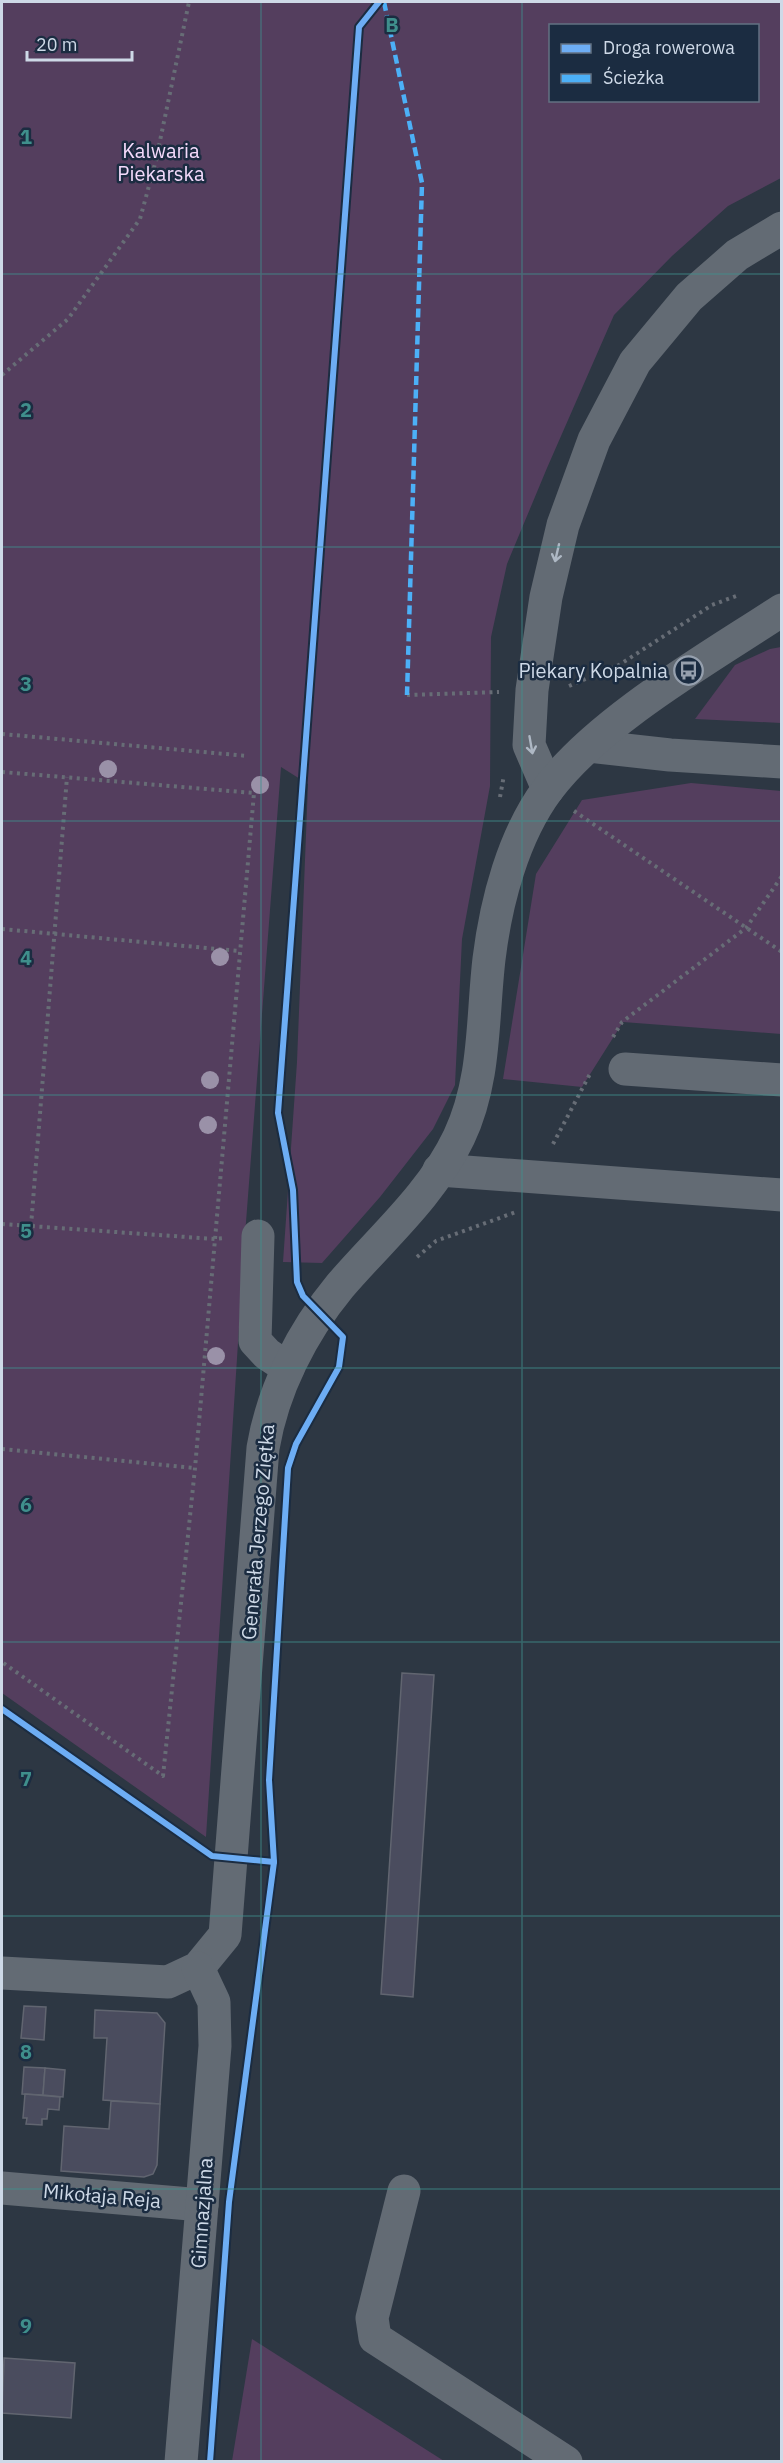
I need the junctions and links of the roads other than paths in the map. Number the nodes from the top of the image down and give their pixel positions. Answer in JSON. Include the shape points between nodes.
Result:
{"nodes":[{"id":1,"x":782,"y":228,"type":"edge"},
{"id":2,"x":782,"y":610,"type":"edge"},
{"id":3,"x":589,"y":746,"type":"junction"},
{"id":4,"x":782,"y":762,"type":"edge"},
{"id":5,"x":548,"y":789,"type":"junction"},
{"id":6,"x":618,"y":1055,"type":"road end"},
{"id":7,"x":782,"y":1080,"type":"edge"},
{"id":8,"x":439,"y":1170,"type":"junction"},
{"id":9,"x":782,"y":1195,"type":"edge"},
{"id":10,"x":258,"y":1236,"type":"road end"},
{"id":11,"x":288,"y":1368,"type":"junction"},
{"id":12,"x":198,"y":1968,"type":"junction"},
{"id":13,"x":2,"y":1973,"type":"edge"},
{"id":14,"x":2,"y":2188,"type":"edge"},
{"id":15,"x":404,"y":2191,"type":"dead end"},
{"id":16,"x":202,"y":2205,"type":"junction"},
{"id":17,"x":181,"y":2462,"type":"edge"},
{"id":18,"x":566,"y":2462,"type":"edge"}],
"edges":[{"from":1,"to":5,"type":"street","one_way":true,"via":[[737,255],[689,297],[635,362],[594,440],[563,525],[546,597],[532,690],[529,745]]},
{"from":2,"to":3,"type":"street","name":"Generała Jerzego Ziętka","via":[[671,684]]},
{"from":3,"to":4,"type":"street"},
{"from":3,"to":5,"type":"street","name":"Generała Jerzego Ziętka"},
{"from":5,"to":8,"type":"street","name":"Generała Jerzego Ziętka","via":[[521,836],[504,887],[489,958],[483,1044],[472,1103],[459,1137]]},
{"from":6,"to":7,"type":"street"},
{"from":8,"to":9,"type":"street"},
{"from":8,"to":11,"type":"street","name":"Generała Jerzego Ziętka","via":[[412,1209],[340,1287]]},
{"from":10,"to":11,"type":"street","via":[[255,1341]]},
{"from":11,"to":12,"type":"street","name":"Generała Jerzego Ziętka","via":[[268,1415],[262,1448],[225,1935]]},
{"from":12,"to":13,"type":"street","name":"Generała Jerzego Ziętka","via":[[168,1982]]},
{"from":12,"to":16,"type":"street","name":"Gimnazjalna","via":[[214,2002],[215,2046]]},
{"from":14,"to":16,"type":"street","name":"Mikołaja Reja"},
{"from":15,"to":18,"type":"street","via":[[372,2318],[375,2338]]},
{"from":16,"to":17,"type":"street","name":"Gimnazjalna"}]}
